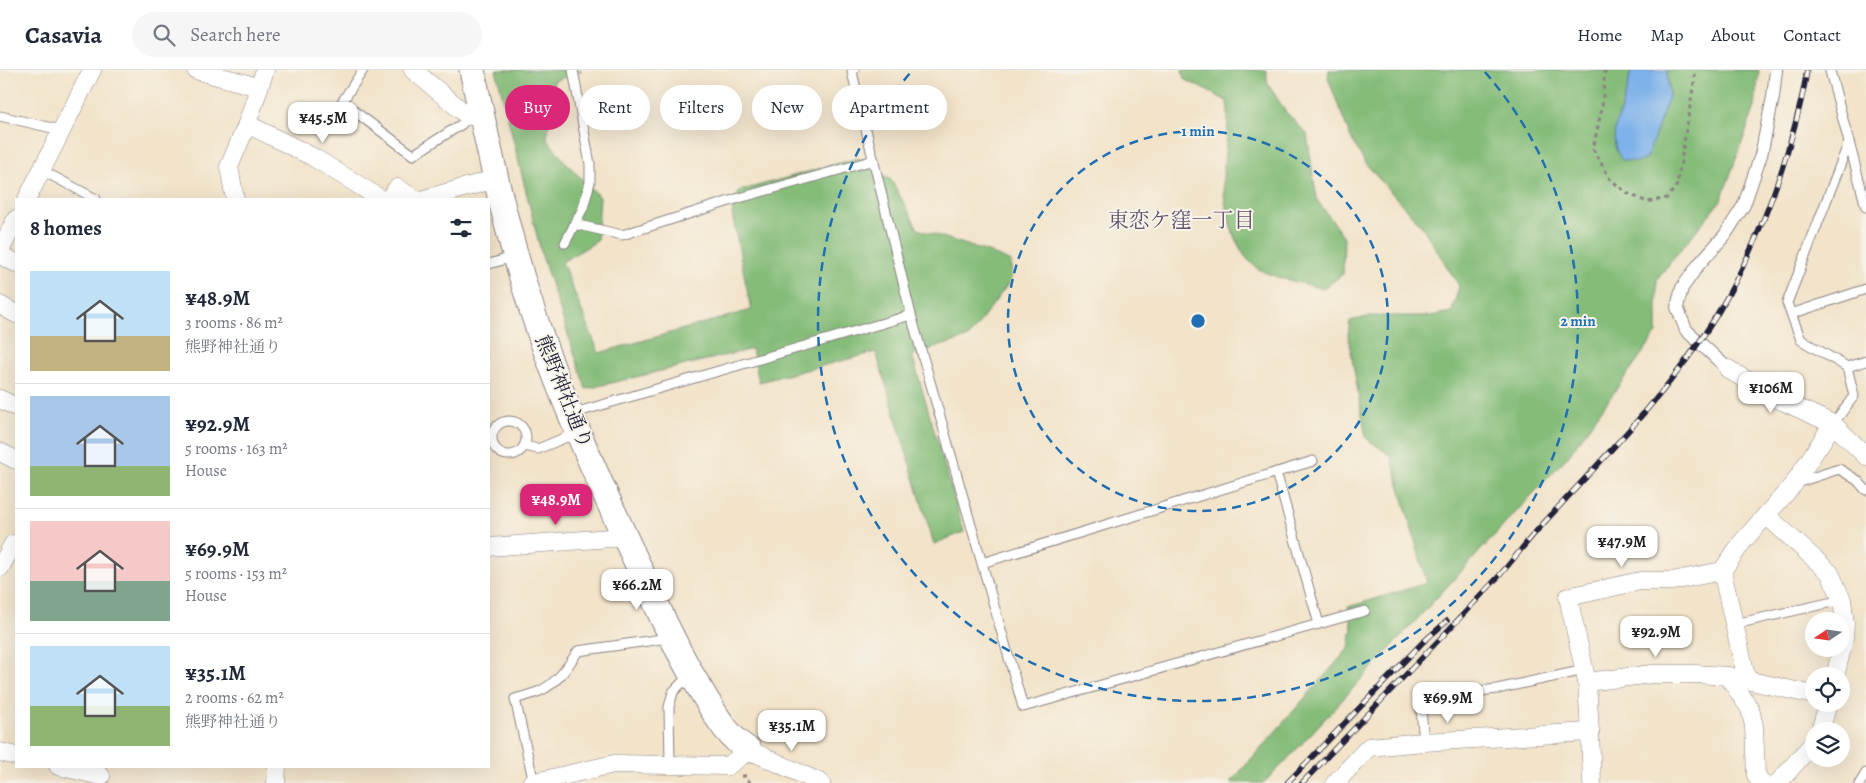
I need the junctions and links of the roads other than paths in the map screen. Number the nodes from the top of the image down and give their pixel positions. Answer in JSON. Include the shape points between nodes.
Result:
{"nodes":[{"id":1,"x":92,"y":70,"type":"edge"},
{"id":2,"x":196,"y":70,"type":"edge"},
{"id":3,"x":265,"y":70,"type":"edge"},
{"id":4,"x":363,"y":70,"type":"edge"},
{"id":5,"x":413,"y":70,"type":"edge"},
{"id":6,"x":472,"y":70,"type":"edge"},
{"id":7,"x":574,"y":70,"type":"edge"},
{"id":8,"x":854,"y":70,"type":"edge"},
{"id":9,"x":1776,"y":70,"type":"edge"},
{"id":10,"x":1830,"y":71,"type":"edge"},
{"id":11,"x":258,"y":87,"type":"junction"},
{"id":12,"x":0,"y":116,"type":"edge"},
{"id":13,"x":474,"y":116,"type":"junction"},
{"id":14,"x":247,"y":124,"type":"junction"},
{"id":15,"x":61,"y":130,"type":"junction"},
{"id":16,"x":1849,"y":142,"type":"junction"},
{"id":17,"x":874,"y":160,"type":"junction"},
{"id":18,"x":41,"y":170,"type":"junction"},
{"id":19,"x":495,"y":179,"type":"junction"},
{"id":20,"x":27,"y":198,"type":"edge"},
{"id":21,"x":94,"y":198,"type":"edge"},
{"id":22,"x":235,"y":198,"type":"edge"},
{"id":23,"x":379,"y":198,"type":"edge"},
{"id":24,"x":391,"y":198,"type":"edge"},
{"id":25,"x":414,"y":198,"type":"edge"},
{"id":26,"x":428,"y":198,"type":"edge"},
{"id":27,"x":1866,"y":206,"type":"edge"},
{"id":28,"x":15,"y":221,"type":"edge"},
{"id":29,"x":574,"y":224,"type":"junction"},
{"id":30,"x":565,"y":243,"type":"dead end"},
{"id":31,"x":0,"y":251,"type":"edge"},
{"id":32,"x":0,"y":255,"type":"edge"},
{"id":33,"x":516,"y":256,"type":"junction"},
{"id":34,"x":15,"y":262,"type":"edge"},
{"id":35,"x":490,"y":264,"type":"edge"},
{"id":36,"x":1866,"y":289,"type":"edge"},
{"id":37,"x":0,"y":305,"type":"edge"},
{"id":38,"x":15,"y":313,"type":"edge"},
{"id":39,"x":1791,"y":314,"type":"junction"},
{"id":40,"x":911,"y":316,"type":"junction"},
{"id":41,"x":1866,"y":361,"type":"edge"},
{"id":42,"x":1847,"y":367,"type":"junction"},
{"id":43,"x":1728,"y":369,"type":"joint"},
{"id":44,"x":0,"y":399,"type":"edge"},
{"id":45,"x":15,"y":406,"type":"edge"},
{"id":46,"x":575,"y":423,"type":"junction"},
{"id":47,"x":1833,"y":424,"type":"junction"},
{"id":48,"x":524,"y":446,"type":"dead end"},
{"id":49,"x":0,"y":452,"type":"edge"},
{"id":50,"x":1866,"y":456,"type":"edge"},
{"id":51,"x":15,"y":460,"type":"edge"},
{"id":52,"x":1313,"y":461,"type":"dead end"},
{"id":53,"x":1276,"y":472,"type":"junction"},
{"id":54,"x":1793,"y":485,"type":"junction"},
{"id":55,"x":1866,"y":490,"type":"edge"},
{"id":56,"x":1766,"y":515,"type":"junction"},
{"id":57,"x":625,"y":537,"type":"junction"},
{"id":58,"x":10,"y":542,"type":"edge"},
{"id":59,"x":490,"y":547,"type":"edge"},
{"id":60,"x":982,"y":563,"type":"junction"},
{"id":61,"x":0,"y":568,"type":"edge"},
{"id":62,"x":1722,"y":571,"type":"junction"},
{"id":63,"x":1842,"y":600,"type":"junction"},
{"id":64,"x":1365,"y":611,"type":"dead end"},
{"id":65,"x":1319,"y":624,"type":"junction"},
{"id":66,"x":1735,"y":624,"type":"junction"},
{"id":67,"x":672,"y":637,"type":"junction"},
{"id":68,"x":1837,"y":667,"type":"edge"},
{"id":69,"x":690,"y":674,"type":"junction"},
{"id":70,"x":1586,"y":676,"type":"junction"},
{"id":71,"x":1728,"y":676,"type":"junction"},
{"id":72,"x":1747,"y":680,"type":"junction"},
{"id":73,"x":1805,"y":693,"type":"edge"},
{"id":74,"x":1590,"y":732,"type":"junction"},
{"id":75,"x":1424,"y":742,"type":"junction"},
{"id":76,"x":749,"y":750,"type":"junction"},
{"id":77,"x":0,"y":752,"type":"edge"},
{"id":78,"x":1805,"y":752,"type":"edge"},
{"id":79,"x":15,"y":756,"type":"edge"},
{"id":80,"x":670,"y":764,"type":"junction"},
{"id":81,"x":68,"y":768,"type":"edge"},
{"id":82,"x":277,"y":768,"type":"edge"},
{"id":83,"x":1866,"y":773,"type":"edge"},
{"id":84,"x":102,"y":775,"type":"edge"},
{"id":85,"x":276,"y":783,"type":"edge"},
{"id":86,"x":533,"y":783,"type":"edge"},
{"id":87,"x":822,"y":783,"type":"edge"},
{"id":88,"x":1335,"y":783,"type":"edge"},
{"id":89,"x":1592,"y":783,"type":"edge"},
{"id":90,"x":1762,"y":783,"type":"edge"},
{"id":91,"x":1778,"y":783,"type":"edge"},
{"id":92,"x":1860,"y":783,"type":"edge"}],
"edges":[{"from":1,"to":15,"type":"street"},
{"from":2,"to":11,"type":"street"},
{"from":3,"to":11,"type":"street"},
{"from":4,"to":13,"type":"lane","via":[[342,102],[413,155]]},
{"from":5,"to":13,"type":"street"},
{"from":6,"to":13,"type":"main road","name":"熊野神社通り"},
{"from":7,"to":29,"type":"lane","via":[[590,164],[590,182],[583,208]]},
{"from":8,"to":17,"type":"lane"},
{"from":9,"to":43,"type":"street","via":[[1761,155],[1744,205],[1725,235],[1682,288],[1677,307],[1686,330]]},
{"from":10,"to":16,"type":"lane"},
{"from":11,"to":14,"type":"street"},
{"from":12,"to":15,"type":"lane"},
{"from":13,"to":19,"type":"main road","name":"熊野神社通り"},
{"from":14,"to":22,"type":"street","via":[[229,167]]},
{"from":14,"to":23,"type":"street","via":[[313,157]]},
{"from":15,"to":18,"type":"street"},
{"from":16,"to":27,"type":"lane"},
{"from":16,"to":39,"type":"lane","via":[[1787,303]]},
{"from":17,"to":29,"type":"lane","via":[[622,235]]},
{"from":17,"to":40,"type":"lane"},
{"from":18,"to":20,"type":"street"},
{"from":18,"to":21,"type":"lane"},
{"from":19,"to":26,"type":"street"},
{"from":19,"to":33,"type":"main road","name":"熊野神社通り"},
{"from":24,"to":25,"type":"street","via":[[396,188]]},
{"from":28,"to":31,"type":"street"},
{"from":29,"to":30,"type":"lane"},
{"from":32,"to":34,"type":"street"},
{"from":33,"to":35,"type":"lane"},
{"from":33,"to":46,"type":"main road","name":"熊野神社通り","via":[[544,345]]},
{"from":36,"to":39,"type":"lane"},
{"from":37,"to":38,"type":"street"},
{"from":39,"to":42,"type":"lane","via":[[1801,340]]},
{"from":40,"to":46,"type":"lane"},
{"from":40,"to":60,"type":"lane"},
{"from":41,"to":42,"type":"lane"},
{"from":42,"to":47,"type":"lane","via":[[1854,396]]},
{"from":43,"to":47,"type":"street","via":[[1776,398]]},
{"from":44,"to":45,"type":"street"},
{"from":46,"to":48,"type":"lane","via":[[538,449]]},
{"from":46,"to":57,"type":"main road","name":"熊野神社通り"},
{"from":47,"to":50,"type":"street"},
{"from":47,"to":54,"type":"street"},
{"from":49,"to":51,"type":"street"},
{"from":52,"to":53,"type":"lane"},
{"from":53,"to":60,"type":"lane"},
{"from":53,"to":65,"type":"lane"},
{"from":54,"to":55,"type":"lane","via":[[1839,469]]},
{"from":54,"to":56,"type":"street"},
{"from":56,"to":62,"type":"street"},
{"from":56,"to":63,"type":"street","via":[[1830,573]]},
{"from":57,"to":59,"type":"street"},
{"from":57,"to":67,"type":"main road","name":"熊野神社通り"},
{"from":58,"to":61,"type":"street"},
{"from":60,"to":65,"type":"lane","via":[[1024,706]]},
{"from":62,"to":66,"type":"street"},
{"from":62,"to":70,"type":"street","via":[[1672,581],[1640,581],[1568,597]]},
{"from":63,"to":66,"type":"lane"},
{"from":63,"to":68,"type":"street","via":[[1845,632]]},
{"from":64,"to":65,"type":"lane"},
{"from":66,"to":72,"type":"street"},
{"from":67,"to":69,"type":"main road","name":"熊野神社通り"},
{"from":67,"to":86,"type":"lane","via":[[578,651],[564,672],[542,690],[515,699]]},
{"from":69,"to":76,"type":"main road","name":"熊野神社通り","via":[[724,728]]},
{"from":69,"to":80,"type":"lane","via":[[674,692],[669,707]]},
{"from":70,"to":71,"type":"street"},
{"from":70,"to":74,"type":"street"},
{"from":70,"to":75,"type":"lane","via":[[1420,698]]},
{"from":71,"to":72,"type":"street"},
{"from":71,"to":90,"type":"street","via":[[1750,710],[1754,726],[1756,775]]},
{"from":72,"to":73,"type":"street"},
{"from":74,"to":75,"type":"street"},
{"from":74,"to":89,"type":"street"},
{"from":75,"to":88,"type":"street","via":[[1369,747]]},
{"from":76,"to":80,"type":"street","via":[[728,766]]},
{"from":76,"to":87,"type":"street","name":"熊野神社通り"},
{"from":77,"to":79,"type":"street"},
{"from":78,"to":91,"type":"street"},
{"from":80,"to":86,"type":"street","via":[[614,764]]},
{"from":81,"to":84,"type":"street"},
{"from":82,"to":85,"type":"street"},
{"from":83,"to":92,"type":"lane"}]}
